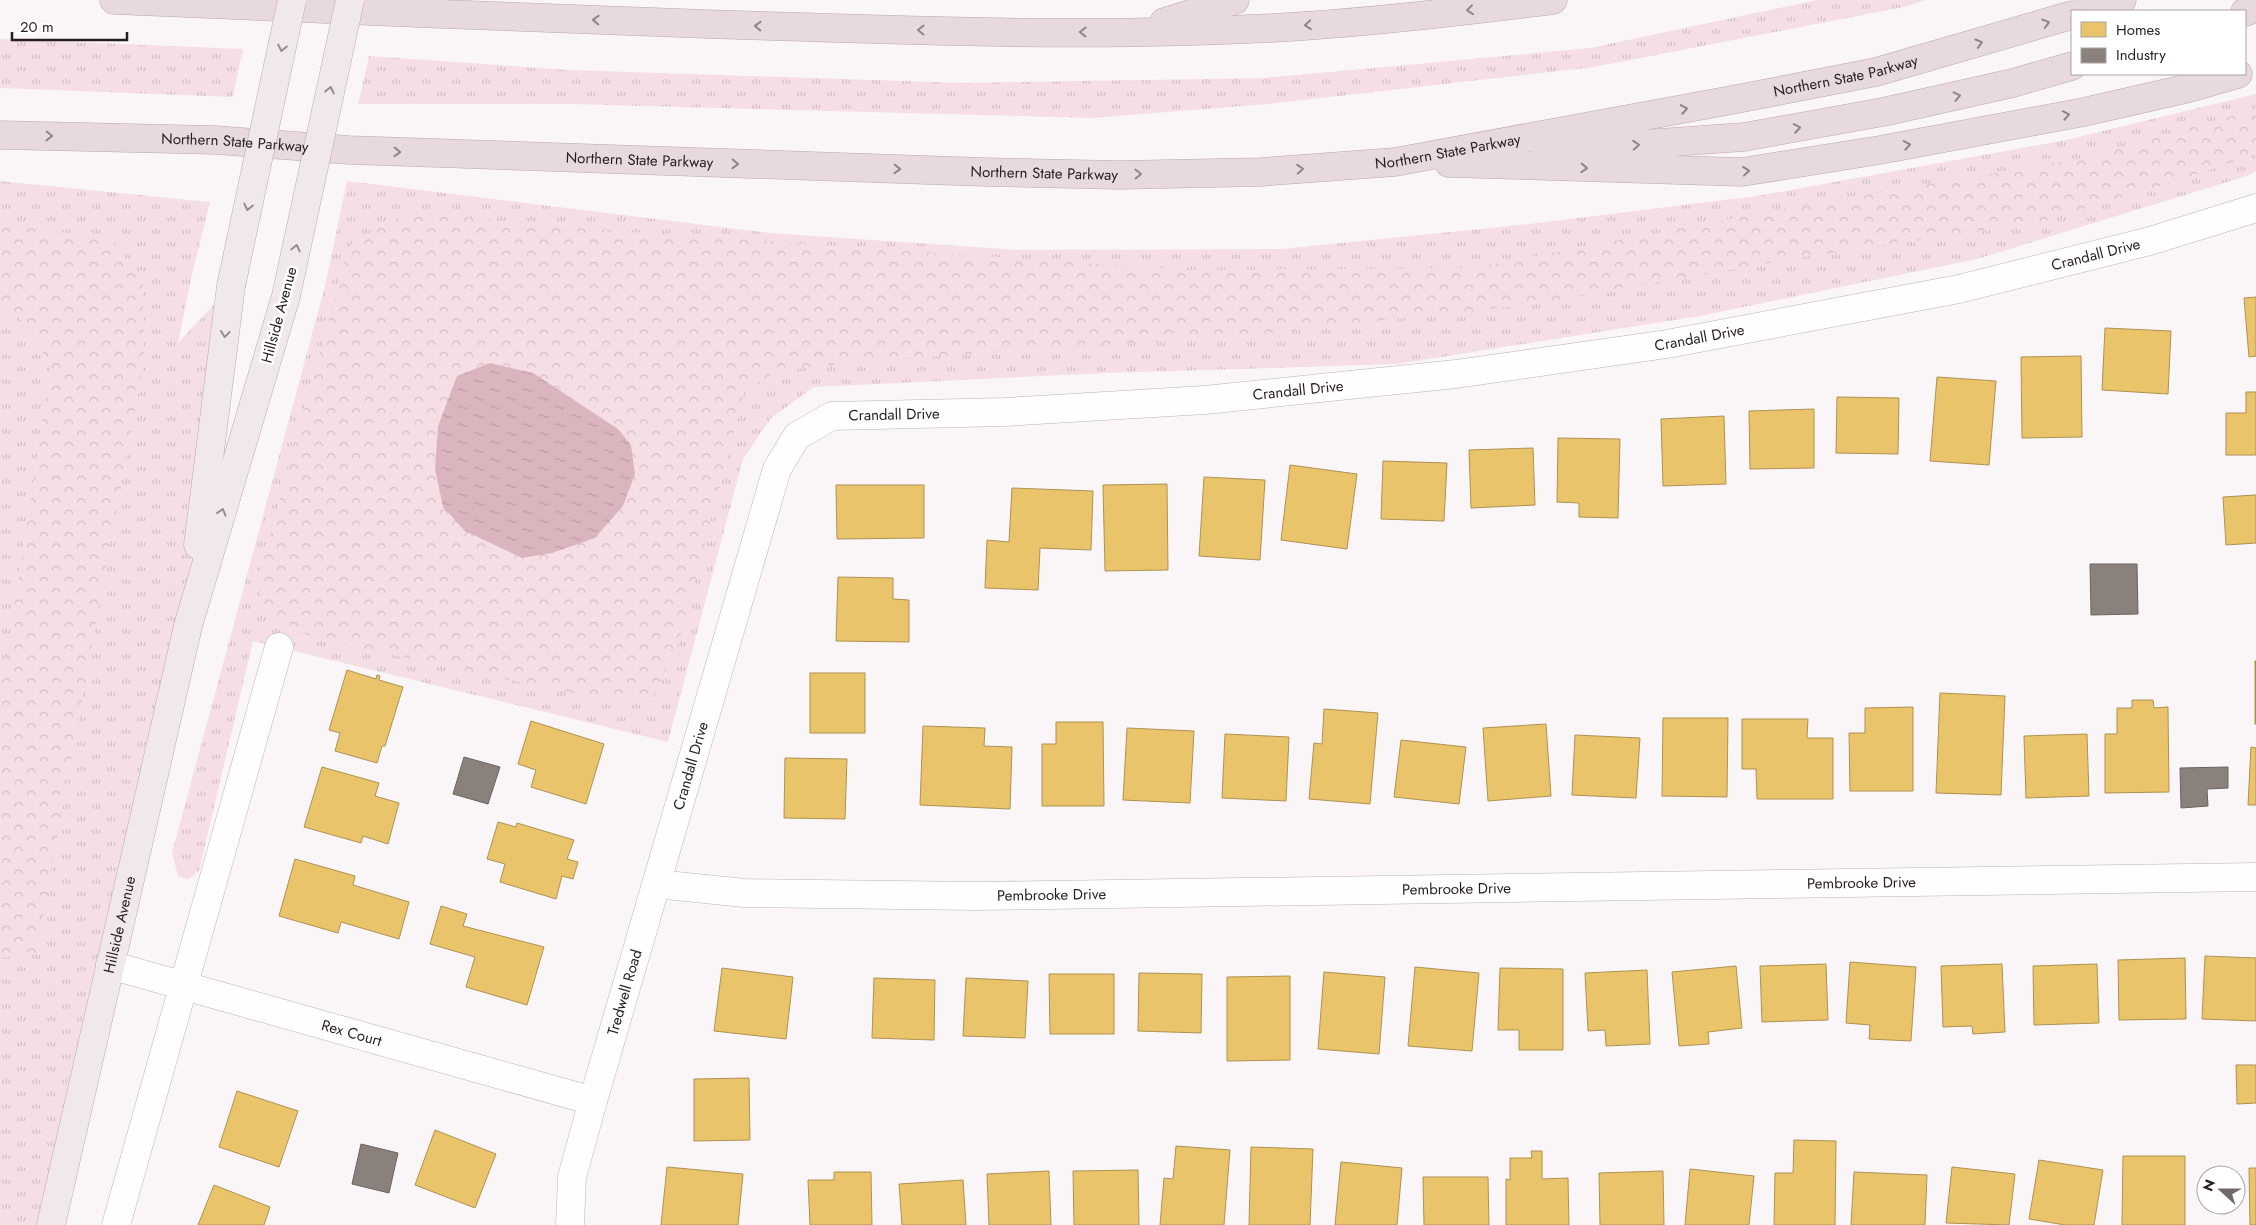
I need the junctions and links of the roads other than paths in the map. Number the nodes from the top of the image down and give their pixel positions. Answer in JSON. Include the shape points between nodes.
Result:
{"nodes":[{"id":1,"x":114,"y":0,"type":"edge"},
{"id":2,"x":292,"y":0,"type":"edge"},
{"id":3,"x":350,"y":0,"type":"edge"},
{"id":4,"x":1235,"y":0,"type":"edge"},
{"id":5,"x":1553,"y":0,"type":"edge"},
{"id":6,"x":2122,"y":0,"type":"edge"},
{"id":7,"x":2088,"y":10,"type":"edge"},
{"id":8,"x":2071,"y":15,"type":"edge"},
{"id":9,"x":1132,"y":32,"type":"junction"},
{"id":10,"x":2071,"y":66,"type":"edge"},
{"id":11,"x":2234,"y":75,"type":"edge"},
{"id":12,"x":0,"y":135,"type":"edge"},
{"id":13,"x":1395,"y":162,"type":"junction"},
{"id":14,"x":2256,"y":208,"type":"edge"},
{"id":15,"x":188,"y":626,"type":"junction"},
{"id":16,"x":279,"y":647,"type":"dead end"},
{"id":17,"x":2256,"y":877,"type":"edge"},
{"id":18,"x":657,"y":884,"type":"junction"},
{"id":19,"x":110,"y":965,"type":"junction"},
{"id":20,"x":185,"y":985,"type":"junction"},
{"id":21,"x":593,"y":1101,"type":"junction"},
{"id":22,"x":51,"y":1225,"type":"edge"},
{"id":23,"x":116,"y":1225,"type":"edge"},
{"id":24,"x":570,"y":1225,"type":"edge"}],
"edges":[{"from":9,"to":1,"type":"highway","one_way":true,"via":[[854,29]]},
{"from":2,"to":15,"type":"main road","name":"Hillside Avenue","one_way":true,"bridge":true,"via":[[231,286]]},
{"from":15,"to":3,"type":"main road","name":"Hillside Avenue","one_way":true,"bridge":true,"via":[[286,296]]},
{"from":4,"to":9,"type":"highway"},
{"from":5,"to":9,"type":"highway","one_way":true,"via":[[1273,28]]},
{"from":6,"to":7,"type":"highway"},
{"from":13,"to":8,"type":"highway","name":"Northern State Parkway","one_way":true,"via":[[1876,72]]},
{"from":13,"to":10,"type":"highway","one_way":true,"via":[[1744,137],[1883,112],[2013,83]]},
{"from":13,"to":11,"type":"highway","one_way":true,"via":[[1742,172],[2084,112]]},
{"from":12,"to":13,"type":"highway","name":"Northern State Parkway","one_way":true,"via":[[215,140],[349,150],[1004,173],[1261,172]]},
{"from":14,"to":18,"type":"street","name":"Crandall Drive","via":[[2150,241],[1959,289],[1666,344],[1456,374],[1205,400],[1005,412],[832,416],[797,436],[777,470]]},
{"from":15,"to":19,"type":"main road","name":"Hillside Avenue"},
{"from":16,"to":20,"type":"street"},
{"from":17,"to":18,"type":"street","name":"Pembrooke Drive","via":[[976,896],[744,893]]},
{"from":18,"to":21,"type":"street","name":"Tredwell Road"},
{"from":19,"to":20,"type":"street","name":"Rex Court"},
{"from":19,"to":22,"type":"main road","name":"Hillside Avenue"},
{"from":20,"to":21,"type":"street","name":"Rex Court"},
{"from":20,"to":23,"type":"street"},
{"from":21,"to":24,"type":"street","name":"Tredwell Road","via":[[572,1177]]}]}
